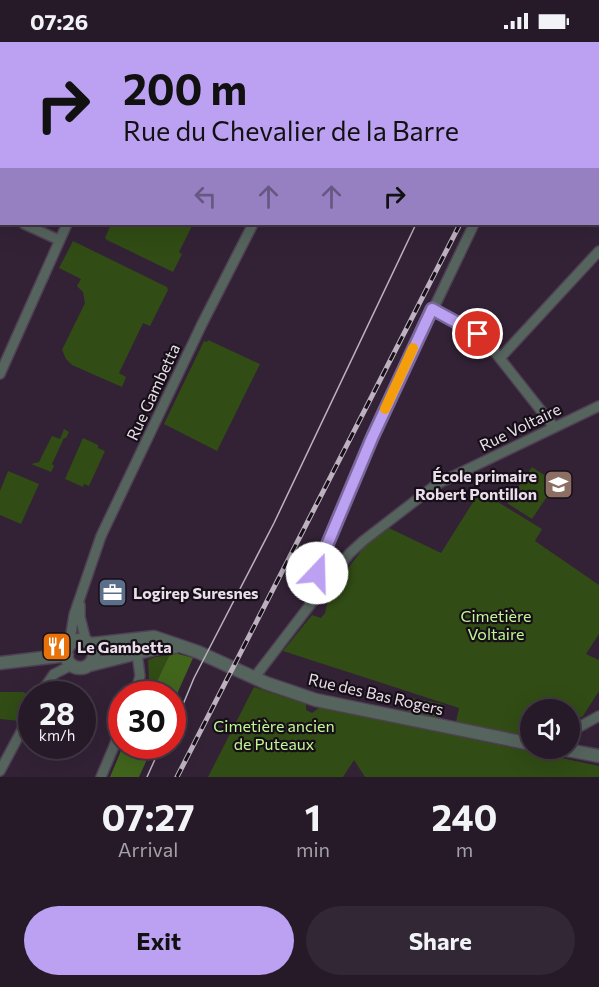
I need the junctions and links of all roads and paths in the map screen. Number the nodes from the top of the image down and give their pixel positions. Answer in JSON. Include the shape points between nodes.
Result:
{"nodes":[{"id":1,"x":26,"y":225,"type":"edge"},
{"id":2,"x":66,"y":225,"type":"edge"},
{"id":3,"x":252,"y":225,"type":"edge"},
{"id":4,"x":474,"y":225,"type":"edge"},
{"id":5,"x":59,"y":240,"type":"junction"},
{"id":6,"x":599,"y":251,"type":"edge"},
{"id":7,"x":432,"y":309,"type":"junction"},
{"id":8,"x":501,"y":357,"type":"junction"},
{"id":9,"x":0,"y":374,"type":"edge"},
{"id":10,"x":598,"y":409,"type":"edge"},
{"id":11,"x":554,"y":427,"type":"junction"},
{"id":12,"x":86,"y":576,"type":"junction"},
{"id":13,"x":328,"y":583,"type":"junction"},
{"id":14,"x":88,"y":643,"type":"junction"},
{"id":15,"x":185,"y":648,"type":"junction"},
{"id":16,"x":137,"y":653,"type":"junction"},
{"id":17,"x":69,"y":655,"type":"junction"},
{"id":18,"x":0,"y":663,"type":"edge"},
{"id":19,"x":90,"y":664,"type":"junction"},
{"id":20,"x":254,"y":678,"type":"junction"},
{"id":21,"x":49,"y":681,"type":"edge"},
{"id":22,"x":139,"y":681,"type":"edge"},
{"id":23,"x":599,"y":704,"type":"edge"},
{"id":24,"x":599,"y":711,"type":"edge"},
{"id":25,"x":599,"y":716,"type":"edge"},
{"id":26,"x":580,"y":726,"type":"edge"},
{"id":27,"x":18,"y":737,"type":"edge"},
{"id":28,"x":520,"y":742,"type":"edge"},
{"id":29,"x":580,"y":752,"type":"edge"},
{"id":30,"x":599,"y":756,"type":"edge"},
{"id":31,"x":109,"y":759,"type":"edge"},
{"id":32,"x":0,"y":771,"type":"edge"},
{"id":33,"x":101,"y":777,"type":"edge"}],
"edges":[{"from":1,"to":5,"type":"street"},
{"from":2,"to":5,"type":"street"},
{"from":3,"to":12,"type":"street","name":"Rue Gambetta","via":[[101,536]]},
{"from":4,"to":7,"type":"street"},
{"from":5,"to":9,"type":"street"},
{"from":6,"to":8,"type":"street"},
{"from":7,"to":8,"type":"street","via":[[478,334]]},
{"from":7,"to":13,"type":"street","via":[[317,569]]},
{"from":8,"to":11,"type":"street"},
{"from":10,"to":11,"type":"street","name":"Rue Voltaire"},
{"from":11,"to":13,"type":"street","name":"Rue Voltaire","via":[[426,490],[349,554]]},
{"from":12,"to":14,"type":"street","name":"Rue Gambetta","via":[[79,607]]},
{"from":12,"to":17,"type":"street","name":"Rue Gambetta","via":[[74,615]]},
{"from":13,"to":20,"type":"street","name":"Rue Voltaire"},
{"from":14,"to":15,"type":"street","name":"Rue des Bas Rogers","via":[[154,637]]},
{"from":14,"to":17,"type":"street","via":[[75,641]]},
{"from":14,"to":19,"type":"street","via":[[94,652]]},
{"from":15,"to":16,"type":"street","name":"Rue des Bas Rogers","via":[[166,646]]},
{"from":15,"to":20,"type":"street","name":"Rue des Bas Rogers"},
{"from":16,"to":19,"type":"street","name":"Rue des Bas Rogers"},
{"from":16,"to":22,"type":"street"},
{"from":17,"to":18,"type":"street"},
{"from":17,"to":19,"type":"street","via":[[83,668]]},
{"from":17,"to":21,"type":"street"},
{"from":20,"to":28,"type":"street","name":"Rue des Bas Rogers","via":[[316,700]]},
{"from":23,"to":24,"type":"street"},
{"from":25,"to":26,"type":"street"},
{"from":27,"to":32,"type":"street"},
{"from":29,"to":30,"type":"street"},
{"from":31,"to":33,"type":"street"}]}
